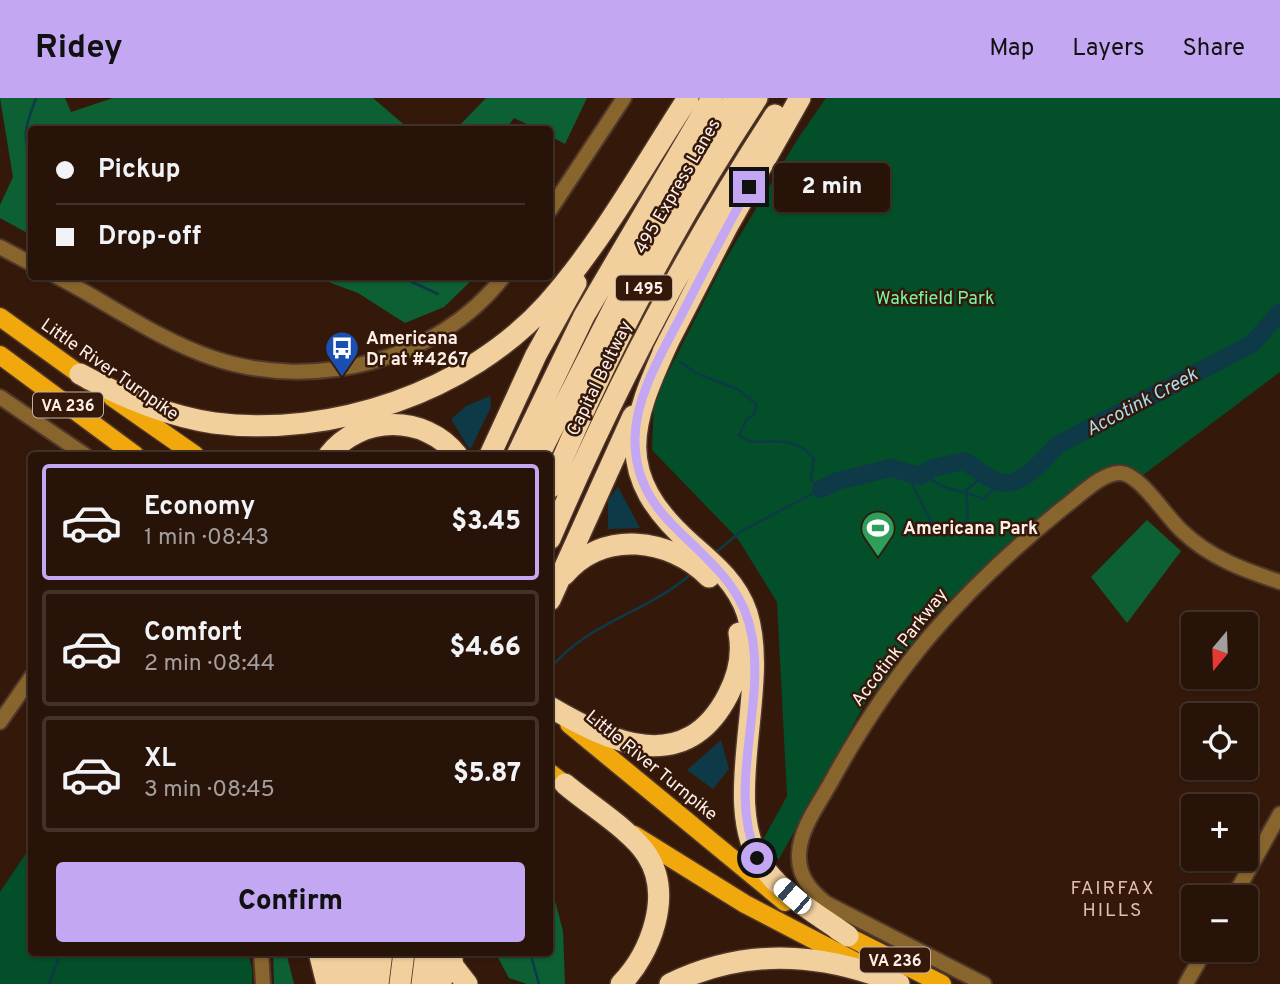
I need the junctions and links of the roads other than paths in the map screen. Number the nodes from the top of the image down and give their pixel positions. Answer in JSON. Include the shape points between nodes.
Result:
{"nodes":[{"id":1,"x":624,"y":98,"type":"edge"},
{"id":2,"x":688,"y":98,"type":"edge"},
{"id":3,"x":712,"y":98,"type":"edge"},
{"id":4,"x":735,"y":98,"type":"edge"},
{"id":5,"x":757,"y":98,"type":"edge"},
{"id":6,"x":786,"y":98,"type":"edge"},
{"id":7,"x":800,"y":98,"type":"edge"},
{"id":8,"x":553,"y":205,"type":"edge"},
{"id":9,"x":593,"y":246,"type":"junction"},
{"id":10,"x":0,"y":247,"type":"edge"},
{"id":11,"x":28,"y":262,"type":"edge"},
{"id":12,"x":63,"y":280,"type":"edge"},
{"id":13,"x":500,"y":280,"type":"edge"},
{"id":14,"x":0,"y":317,"type":"edge"},
{"id":15,"x":669,"y":340,"type":"junction"},
{"id":16,"x":0,"y":355,"type":"edge"},
{"id":17,"x":80,"y":374,"type":"junction"},
{"id":18,"x":0,"y":397,"type":"edge"},
{"id":19,"x":81,"y":452,"type":"edge"},
{"id":20,"x":131,"y":452,"type":"edge"},
{"id":21,"x":191,"y":452,"type":"edge"},
{"id":22,"x":332,"y":452,"type":"edge"},
{"id":23,"x":454,"y":452,"type":"edge"},
{"id":24,"x":491,"y":452,"type":"edge"},
{"id":25,"x":518,"y":452,"type":"edge"},
{"id":26,"x":541,"y":452,"type":"edge"},
{"id":27,"x":553,"y":481,"type":"edge"},
{"id":28,"x":553,"y":533,"type":"edge"},
{"id":29,"x":1280,"y":582,"type":"edge"},
{"id":30,"x":553,"y":593,"type":"edge"},
{"id":31,"x":553,"y":595,"type":"edge"},
{"id":32,"x":732,"y":596,"type":"junction"},
{"id":33,"x":28,"y":682,"type":"edge"},
{"id":34,"x":553,"y":710,"type":"edge"},
{"id":35,"x":0,"y":722,"type":"edge"},
{"id":36,"x":582,"y":730,"type":"junction"},
{"id":37,"x":557,"y":778,"type":"edge"},
{"id":38,"x":1280,"y":814,"type":"edge"},
{"id":39,"x":1240,"y":885,"type":"edge"},
{"id":40,"x":848,"y":936,"type":"junction"},
{"id":41,"x":261,"y":956,"type":"edge"},
{"id":42,"x":321,"y":956,"type":"edge"},
{"id":43,"x":340,"y":956,"type":"edge"},
{"id":44,"x":362,"y":956,"type":"edge"},
{"id":45,"x":382,"y":956,"type":"edge"},
{"id":46,"x":404,"y":956,"type":"edge"},
{"id":47,"x":426,"y":956,"type":"edge"},
{"id":48,"x":444,"y":956,"type":"edge"},
{"id":49,"x":452,"y":956,"type":"edge"},
{"id":50,"x":1198,"y":962,"type":"edge"},
{"id":51,"x":263,"y":984,"type":"edge"},
{"id":52,"x":327,"y":984,"type":"edge"},
{"id":53,"x":337,"y":984,"type":"edge"},
{"id":54,"x":358,"y":984,"type":"edge"},
{"id":55,"x":379,"y":984,"type":"edge"},
{"id":56,"x":400,"y":984,"type":"edge"},
{"id":57,"x":422,"y":984,"type":"edge"},
{"id":58,"x":441,"y":984,"type":"edge"},
{"id":59,"x":467,"y":984,"type":"edge"},
{"id":60,"x":621,"y":984,"type":"edge"},
{"id":61,"x":670,"y":984,"type":"edge"},
{"id":62,"x":900,"y":984,"type":"edge"},
{"id":63,"x":942,"y":984,"type":"edge"},
{"id":64,"x":984,"y":984,"type":"edge"},
{"id":65,"x":1186,"y":984,"type":"edge"}],
"edges":[{"from":1,"to":8,"type":"street"},
{"from":2,"to":9,"type":"highway"},
{"from":3,"to":25,"type":"highway","number":"I 495","via":[[584,316]]},
{"from":4,"to":26,"type":"highway","name":"495 Express Lanes","number":"I 495","via":[[637,262]]},
{"from":5,"to":27,"type":"highway","name":"495 Express Lanes","number":"I 495","via":[[645,287]]},
{"from":6,"to":28,"type":"highway","name":"Capital Beltway","number":"I 495","via":[[703,230],[650,326]]},
{"from":7,"to":15,"type":"highway"},
{"from":9,"to":17,"type":"highway","via":[[541,310],[485,359],[409,398],[343,415],[272,425],[213,422],[159,410]]},
{"from":9,"to":24,"type":"highway"},
{"from":10,"to":11,"type":"street"},
{"from":12,"to":13,"type":"street","via":[[187,348],[233,364],[287,371],[347,368],[409,349],[466,315]]},
{"from":14,"to":17,"type":"main road","name":"Little River Turnpike","number":"VA 236"},
{"from":15,"to":30,"type":"highway"},
{"from":15,"to":32,"type":"highway","via":[[641,404],[635,436],[643,487],[686,539],[719,568]]},
{"from":16,"to":20,"type":"main road","number":"VA 236"},
{"from":17,"to":21,"type":"main road","name":"Little River Turnpike","number":"VA 236"},
{"from":18,"to":19,"type":"street"},
{"from":22,"to":23,"type":"highway","via":[[354,433],[395,424],[436,437]]},
{"from":29,"to":64,"type":"street","name":"Accotink Parkway","via":[[1236,567],[1199,545],[1167,517],[1137,481],[1122,473],[1109,475],[1008,553],[961,597],[922,643],[859,730],[807,825],[799,866],[807,885],[826,903]]},
{"from":31,"to":32,"type":"highway","via":[[565,573],[597,550],[632,543],[662,547],[702,570]]},
{"from":32,"to":36,"type":"highway","via":[[740,655],[733,686],[710,720],[681,741],[659,745],[608,739]]},
{"from":32,"to":40,"type":"highway","via":[[750,625],[754,650],[746,800],[753,849],[778,883]]},
{"from":33,"to":35,"type":"street"},
{"from":34,"to":36,"type":"highway"},
{"from":36,"to":40,"type":"main road","name":"Little River Turnpike","number":"VA 236","via":[[778,896]]},
{"from":37,"to":60,"type":"highway","via":[[636,843],[653,870],[657,904],[651,940],[634,972]]},
{"from":37,"to":62,"type":"main road","number":"VA 236","via":[[629,831],[734,897]]},
{"from":38,"to":39,"type":"street"},
{"from":40,"to":63,"type":"main road","name":"Little River Turnpike","number":"VA 236"},
{"from":41,"to":51,"type":"street"},
{"from":42,"to":52,"type":"highway"},
{"from":43,"to":53,"type":"highway"},
{"from":44,"to":54,"type":"highway"},
{"from":45,"to":55,"type":"highway"},
{"from":46,"to":56,"type":"highway"},
{"from":47,"to":57,"type":"highway"},
{"from":48,"to":58,"type":"highway"},
{"from":49,"to":59,"type":"highway","via":[[453,966]]},
{"from":50,"to":65,"type":"street"},
{"from":61,"to":62,"type":"highway","via":[[714,966],[771,957],[830,961]]}]}
